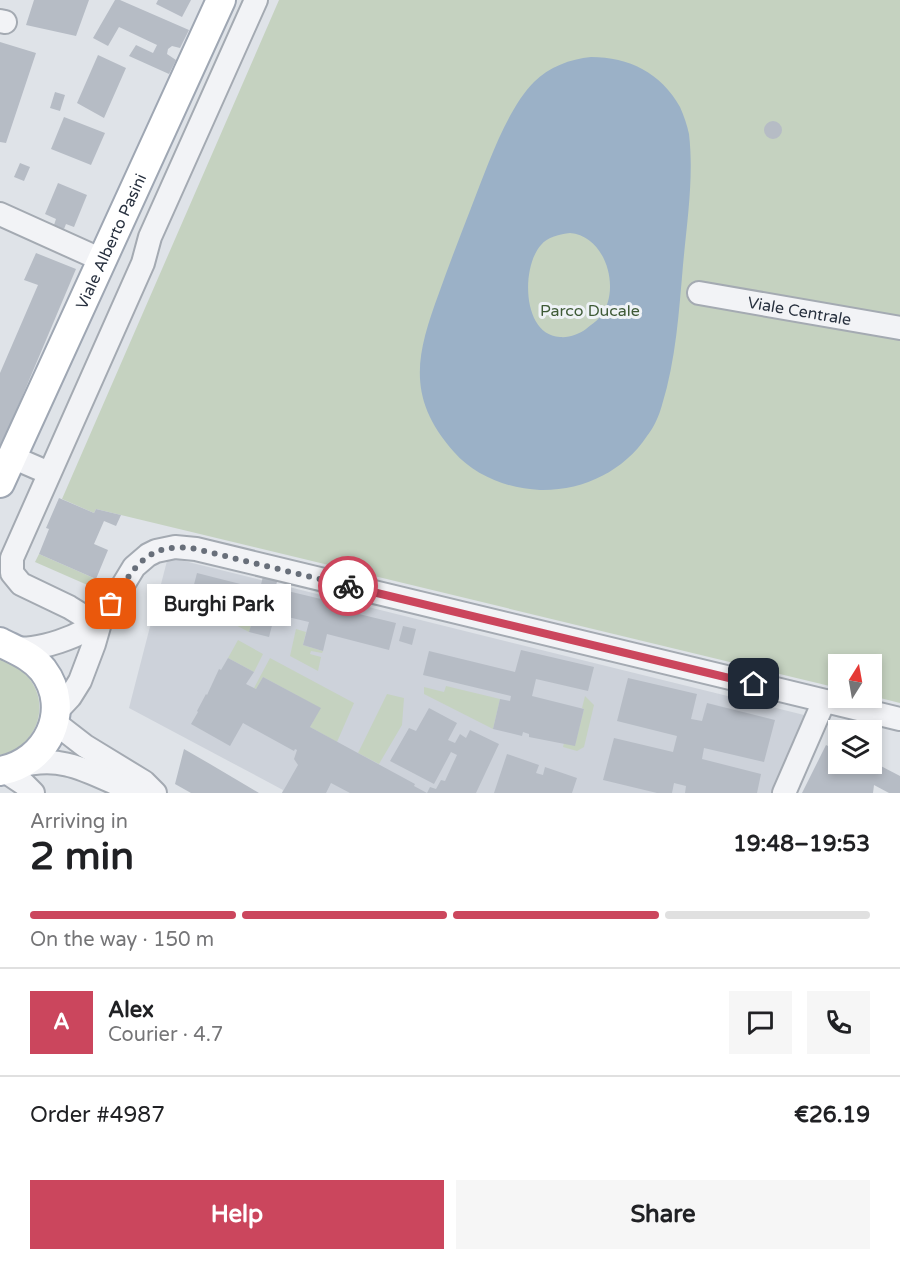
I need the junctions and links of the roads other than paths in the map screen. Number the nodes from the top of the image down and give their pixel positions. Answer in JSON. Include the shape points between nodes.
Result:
{"nodes":[{"id":1,"x":221,"y":0,"type":"edge"},
{"id":2,"x":256,"y":0,"type":"edge"},
{"id":3,"x":0,"y":214,"type":"edge"},
{"id":4,"x":102,"y":260,"type":"junction"},
{"id":5,"x":699,"y":293,"type":"dead end"},
{"id":6,"x":900,"y":328,"type":"edge"},
{"id":7,"x":12,"y":457,"type":"junction"},
{"id":8,"x":49,"y":473,"type":"junction"},
{"id":9,"x":0,"y":483,"type":"edge"},
{"id":10,"x":102,"y":618,"type":"junction"},
{"id":11,"x":4,"y":643,"type":"edge"},
{"id":12,"x":824,"y":701,"type":"junction"},
{"id":13,"x":55,"y":711,"type":"junction"},
{"id":14,"x":900,"y":719,"type":"edge"},
{"id":15,"x":5,"y":770,"type":"edge"},
{"id":16,"x":33,"y":793,"type":"edge"},
{"id":17,"x":138,"y":793,"type":"edge"},
{"id":18,"x":155,"y":793,"type":"edge"},
{"id":19,"x":784,"y":793,"type":"edge"}],
"edges":[{"from":1,"to":4,"type":"main road","name":"Viale Alberto Pasini"},
{"from":2,"to":8,"type":"street"},
{"from":3,"to":4,"type":"street"},
{"from":4,"to":7,"type":"main road","name":"Viale Alberto Pasini"},
{"from":5,"to":6,"type":"street","name":"Viale Centrale"},
{"from":7,"to":8,"type":"street"},
{"from":7,"to":9,"type":"main road","name":"Viale Alberto Pasini"},
{"from":8,"to":10,"type":"street","via":[[13,554],[12,573],[24,586],[90,620]]},
{"from":10,"to":11,"type":"street","via":[[60,641],[25,649]]},
{"from":10,"to":12,"type":"street","via":[[140,561],[156,551],[186,548]]},
{"from":10,"to":13,"type":"street","via":[[80,681]]},
{"from":11,"to":13,"type":"main road","via":[[30,658],[44,672],[53,690]]},
{"from":12,"to":14,"type":"street"},
{"from":12,"to":19,"type":"street"},
{"from":13,"to":15,"type":"main road","via":[[40,750],[23,764]]},
{"from":13,"to":18,"type":"street","via":[[85,746]]},
{"from":15,"to":16,"type":"street"},
{"from":15,"to":17,"type":"street","via":[[40,760],[63,762]]}]}
